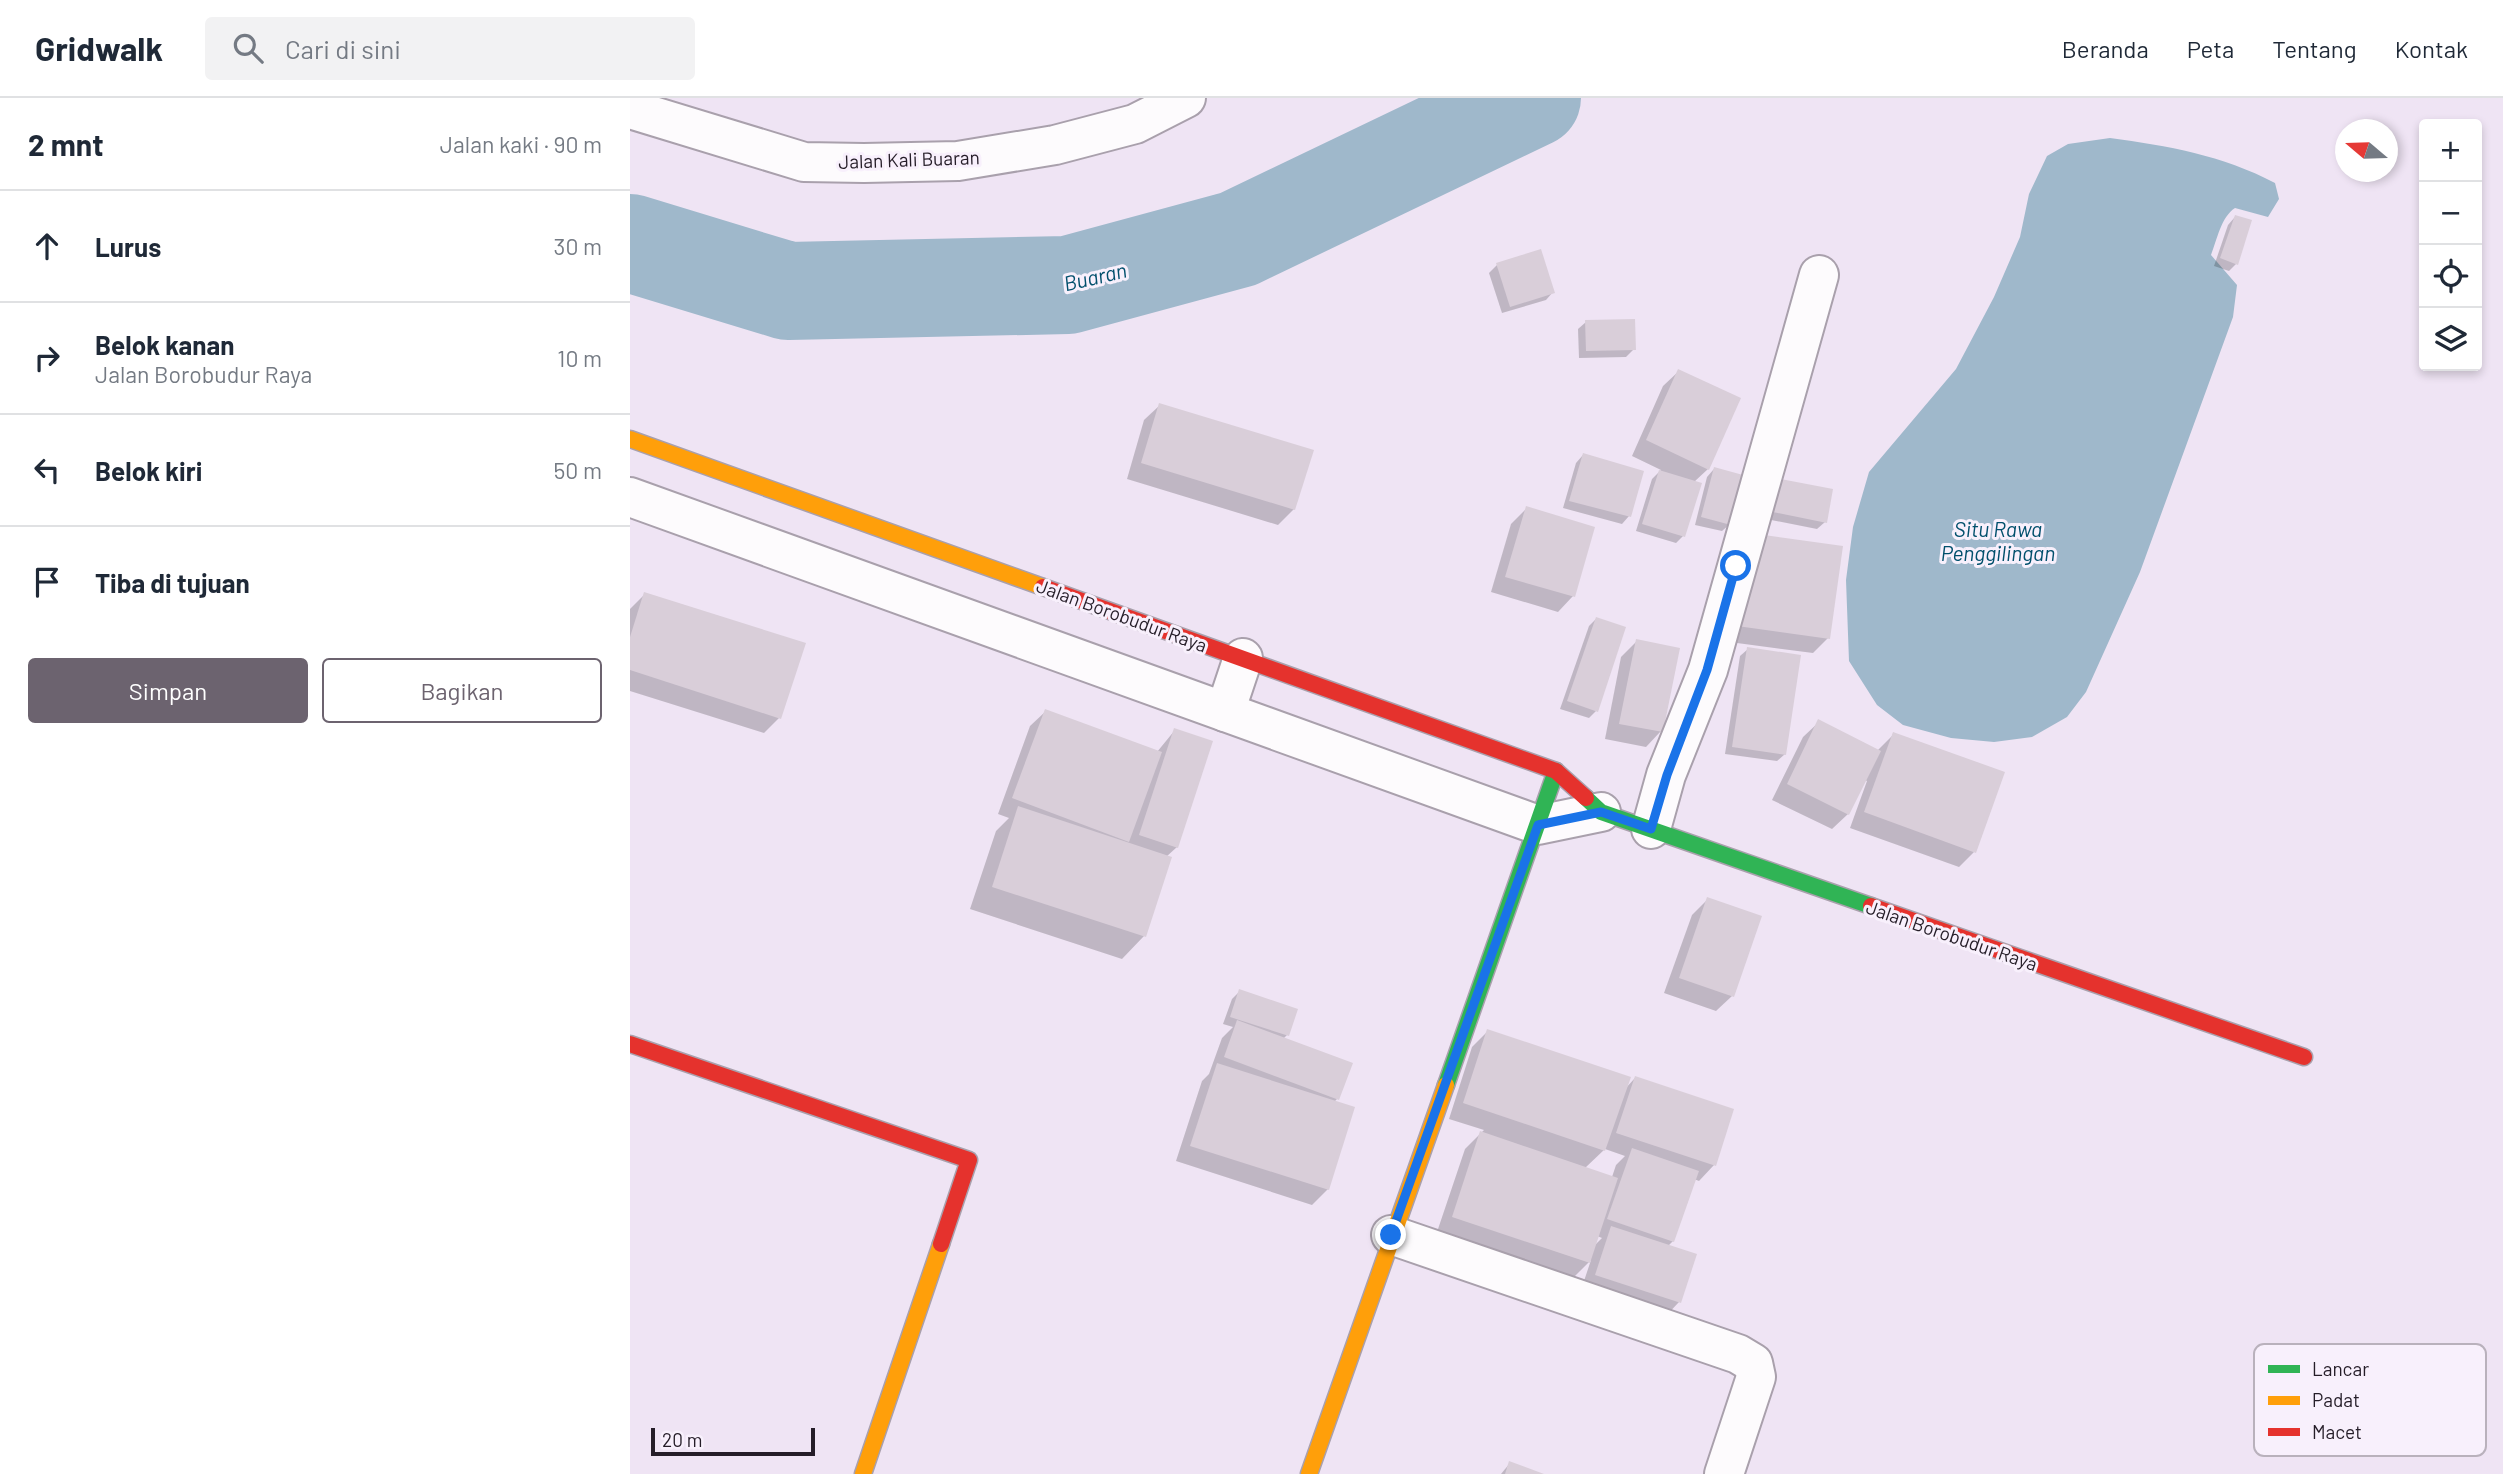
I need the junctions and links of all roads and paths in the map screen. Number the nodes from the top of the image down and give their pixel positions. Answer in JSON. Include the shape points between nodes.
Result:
{"nodes":[{"id":1,"x":1186,"y":98,"type":"edge"},
{"id":2,"x":630,"y":109,"type":"edge"},
{"id":3,"x":1819,"y":275,"type":"dead end"},
{"id":4,"x":630,"y":439,"type":"edge"},
{"id":5,"x":630,"y":497,"type":"edge"},
{"id":6,"x":852,"y":519,"type":"junction"},
{"id":7,"x":832,"y":570,"type":"junction"},
{"id":8,"x":1244,"y":658,"type":"junction"},
{"id":9,"x":1225,"y":712,"type":"junction"},
{"id":10,"x":1556,"y":771,"type":"junction"},
{"id":11,"x":1601,"y":812,"type":"junction"},
{"id":12,"x":1538,"y":825,"type":"junction"},
{"id":13,"x":1651,"y":829,"type":"junction"},
{"id":14,"x":630,"y":1044,"type":"edge"},
{"id":15,"x":2304,"y":1057,"type":"dead end"},
{"id":16,"x":1391,"y":1235,"type":"junction"},
{"id":17,"x":863,"y":1474,"type":"edge"},
{"id":18,"x":1309,"y":1474,"type":"edge"},
{"id":19,"x":1724,"y":1474,"type":"edge"}],
"edges":[{"from":1,"to":2,"type":"street","name":"Jalan Kali Buaran","via":[[1135,124],[1055,145],[958,161],[864,163],[804,162]]},
{"from":3,"to":13,"type":"street","via":[[1707,670]]},
{"from":4,"to":6,"type":"street","name":"Jalan Borobudur Raya"},
{"from":5,"to":7,"type":"street"},
{"from":6,"to":7,"type":"street"},
{"from":6,"to":8,"type":"street","name":"Jalan Borobudur Raya"},
{"from":7,"to":9,"type":"street"},
{"from":8,"to":9,"type":"street"},
{"from":8,"to":10,"type":"street","name":"Jalan Borobudur Raya"},
{"from":9,"to":12,"type":"street"},
{"from":10,"to":11,"type":"street","name":"Jalan Borobudur Raya"},
{"from":10,"to":12,"type":"street"},
{"from":11,"to":12,"type":"street"},
{"from":11,"to":13,"type":"street","name":"Jalan Borobudur Raya"},
{"from":12,"to":16,"type":"street"},
{"from":13,"to":15,"type":"street","name":"Jalan Borobudur Raya"},
{"from":14,"to":17,"type":"street","via":[[970,1160]]},
{"from":16,"to":18,"type":"street"},
{"from":16,"to":19,"type":"street","via":[[1753,1363],[1756,1377]]}]}
